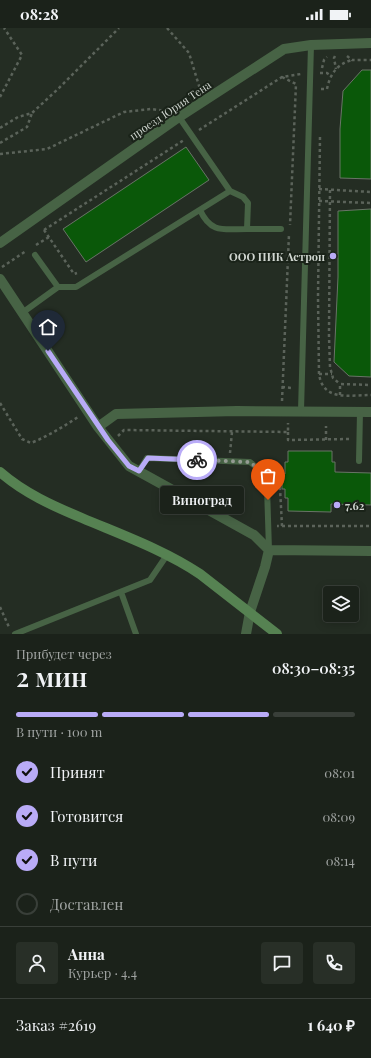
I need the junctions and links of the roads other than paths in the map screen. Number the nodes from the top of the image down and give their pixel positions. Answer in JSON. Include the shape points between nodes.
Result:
{"nodes":[{"id":1,"x":371,"y":43,"type":"edge"},
{"id":2,"x":311,"y":45,"type":"junction"},
{"id":3,"x":176,"y":114,"type":"junction"},
{"id":4,"x":230,"y":191,"type":"junction"},
{"id":5,"x":200,"y":210,"type":"junction"},
{"id":6,"x":247,"y":229,"type":"junction"},
{"id":7,"x":281,"y":229,"type":"dead end"},
{"id":8,"x":0,"y":243,"type":"edge"},
{"id":9,"x":35,"y":255,"type":"dead end"},
{"id":10,"x":0,"y":279,"type":"edge"},
{"id":11,"x":58,"y":287,"type":"junction"},
{"id":12,"x":22,"y":313,"type":"junction"},
{"id":13,"x":301,"y":411,"type":"junction"},
{"id":14,"x":360,"y":412,"type":"junction"},
{"id":15,"x":371,"y":412,"type":"edge"},
{"id":16,"x":98,"y":427,"type":"junction"},
{"id":17,"x":359,"y":461,"type":"dead end"},
{"id":18,"x":139,"y":471,"type":"junction"},
{"id":19,"x":0,"y":472,"type":"edge"},
{"id":20,"x":269,"y":550,"type":"junction"},
{"id":21,"x":371,"y":551,"type":"edge"},
{"id":22,"x":167,"y":555,"type":"junction"},
{"id":23,"x":121,"y":592,"type":"junction"},
{"id":24,"x":250,"y":612,"type":"junction"},
{"id":25,"x":15,"y":634,"type":"edge"},
{"id":26,"x":136,"y":634,"type":"edge"},
{"id":27,"x":246,"y":634,"type":"edge"},
{"id":28,"x":277,"y":634,"type":"edge"}],
"edges":[{"from":1,"to":2,"type":"street","name":"проезд Юрия Тена","via":[[339,48]]},
{"from":2,"to":3,"type":"street","name":"проезд Юрия Тена","via":[[284,49],[204,101]]},
{"from":2,"to":13,"type":"lane"},
{"from":3,"to":4,"type":"lane"},
{"from":3,"to":8,"type":"street","name":"проезд Юрия Тена"},
{"from":4,"to":5,"type":"lane"},
{"from":4,"to":6,"type":"lane","via":[[243,197],[248,203]]},
{"from":5,"to":6,"type":"lane","via":[[205,221],[212,226],[223,229]]},
{"from":5,"to":11,"type":"lane","via":[[76,287]]},
{"from":6,"to":7,"type":"lane"},
{"from":9,"to":11,"type":"lane"},
{"from":10,"to":12,"type":"street"},
{"from":11,"to":12,"type":"lane"},
{"from":12,"to":16,"type":"street"},
{"from":13,"to":14,"type":"street"},
{"from":13,"to":16,"type":"street","via":[[237,410],[116,414]]},
{"from":14,"to":15,"type":"street"},
{"from":14,"to":17,"type":"lane"},
{"from":16,"to":18,"type":"street","via":[[129,466]]},
{"from":18,"to":20,"type":"street","via":[[254,535]]},
{"from":18,"to":20,"type":"lane","via":[[148,458],[250,462],[262,472],[268,487]]},
{"from":19,"to":22,"type":"main road","via":[[41,500]]},
{"from":20,"to":21,"type":"street"},
{"from":20,"to":24,"type":"street"},
{"from":22,"to":23,"type":"lane","via":[[150,580]]},
{"from":22,"to":24,"type":"main road","via":[[187,565]]},
{"from":23,"to":25,"type":"lane"},
{"from":23,"to":26,"type":"lane"},
{"from":24,"to":27,"type":"street"},
{"from":24,"to":28,"type":"main road"}]}
